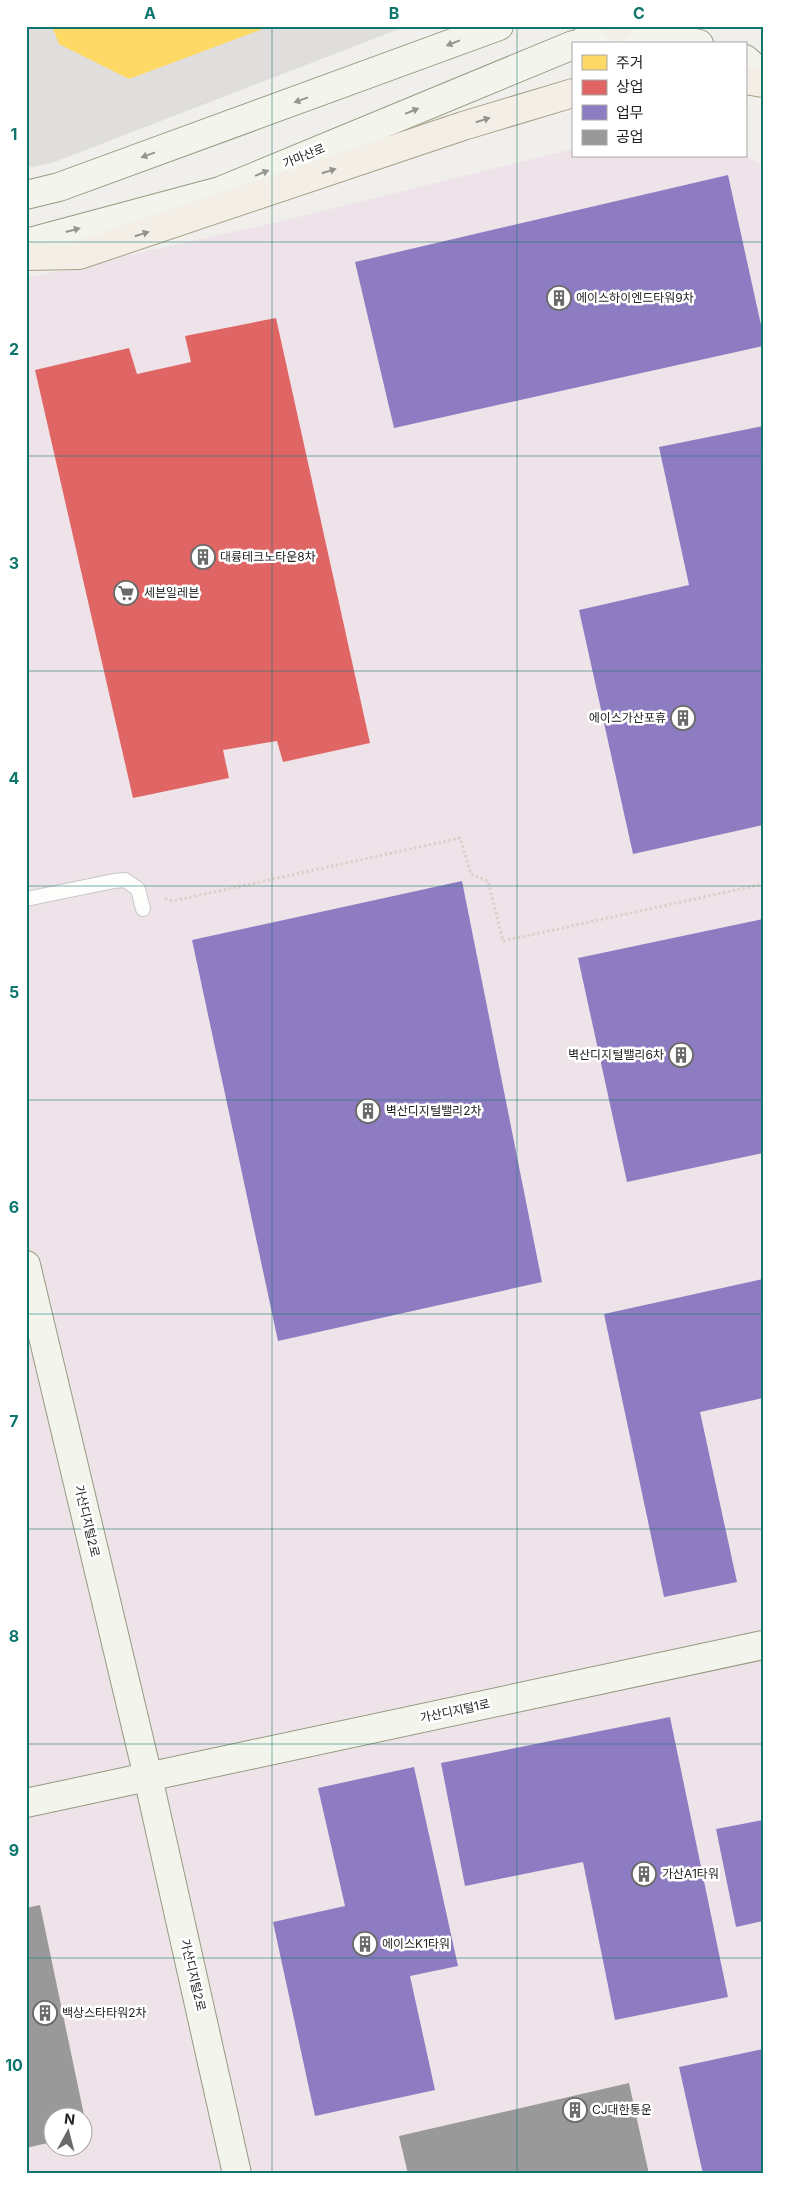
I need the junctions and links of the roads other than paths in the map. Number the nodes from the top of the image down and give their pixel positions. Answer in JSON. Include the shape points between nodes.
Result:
{"nodes":[{"id":1,"x":499,"y":26,"type":"edge"},
{"id":2,"x":618,"y":27,"type":"edge"},
{"id":3,"x":580,"y":42,"type":"edge"},
{"id":4,"x":583,"y":42,"type":"edge"},
{"id":5,"x":690,"y":42,"type":"edge"},
{"id":6,"x":572,"y":45,"type":"edge"},
{"id":7,"x":746,"y":60,"type":"edge"},
{"id":8,"x":763,"y":75,"type":"edge"},
{"id":9,"x":746,"y":80,"type":"edge"},
{"id":10,"x":763,"y":83,"type":"edge"},
{"id":11,"x":572,"y":93,"type":"edge"},
{"id":12,"x":26,"y":195,"type":"edge"},
{"id":13,"x":26,"y":243,"type":"edge"},
{"id":14,"x":26,"y":256,"type":"edge"},
{"id":15,"x":26,"y":899,"type":"edge"},
{"id":16,"x":143,"y":909,"type":"dead end"},
{"id":17,"x":26,"y":1265,"type":"edge"},
{"id":18,"x":763,"y":1645,"type":"edge"},
{"id":19,"x":148,"y":1777,"type":"junction"},
{"id":20,"x":26,"y":1803,"type":"edge"},
{"id":21,"x":237,"y":2174,"type":"edge"}],
"edges":[{"from":1,"to":12,"type":"street","one_way":true,"via":[[59,187]]},
{"from":2,"to":3,"type":"street","name":"가마산로"},
{"from":4,"to":5,"type":"street","via":[[643,31]]},
{"from":13,"to":6,"type":"street","name":"가마산로","one_way":true,"via":[[220,191]]},
{"from":7,"to":8,"type":"street"},
{"from":9,"to":10,"type":"main road"},
{"from":14,"to":11,"type":"main road","one_way":true,"via":[[79,255],[463,126]]},
{"from":15,"to":16,"type":"lane","via":[[125,880],[138,893]]},
{"from":17,"to":19,"type":"street","name":"가산디지털2로"},
{"from":18,"to":19,"type":"street","name":"가산디지털1로"},
{"from":19,"to":20,"type":"street"},
{"from":19,"to":21,"type":"street","name":"가산디지털2로"}]}
